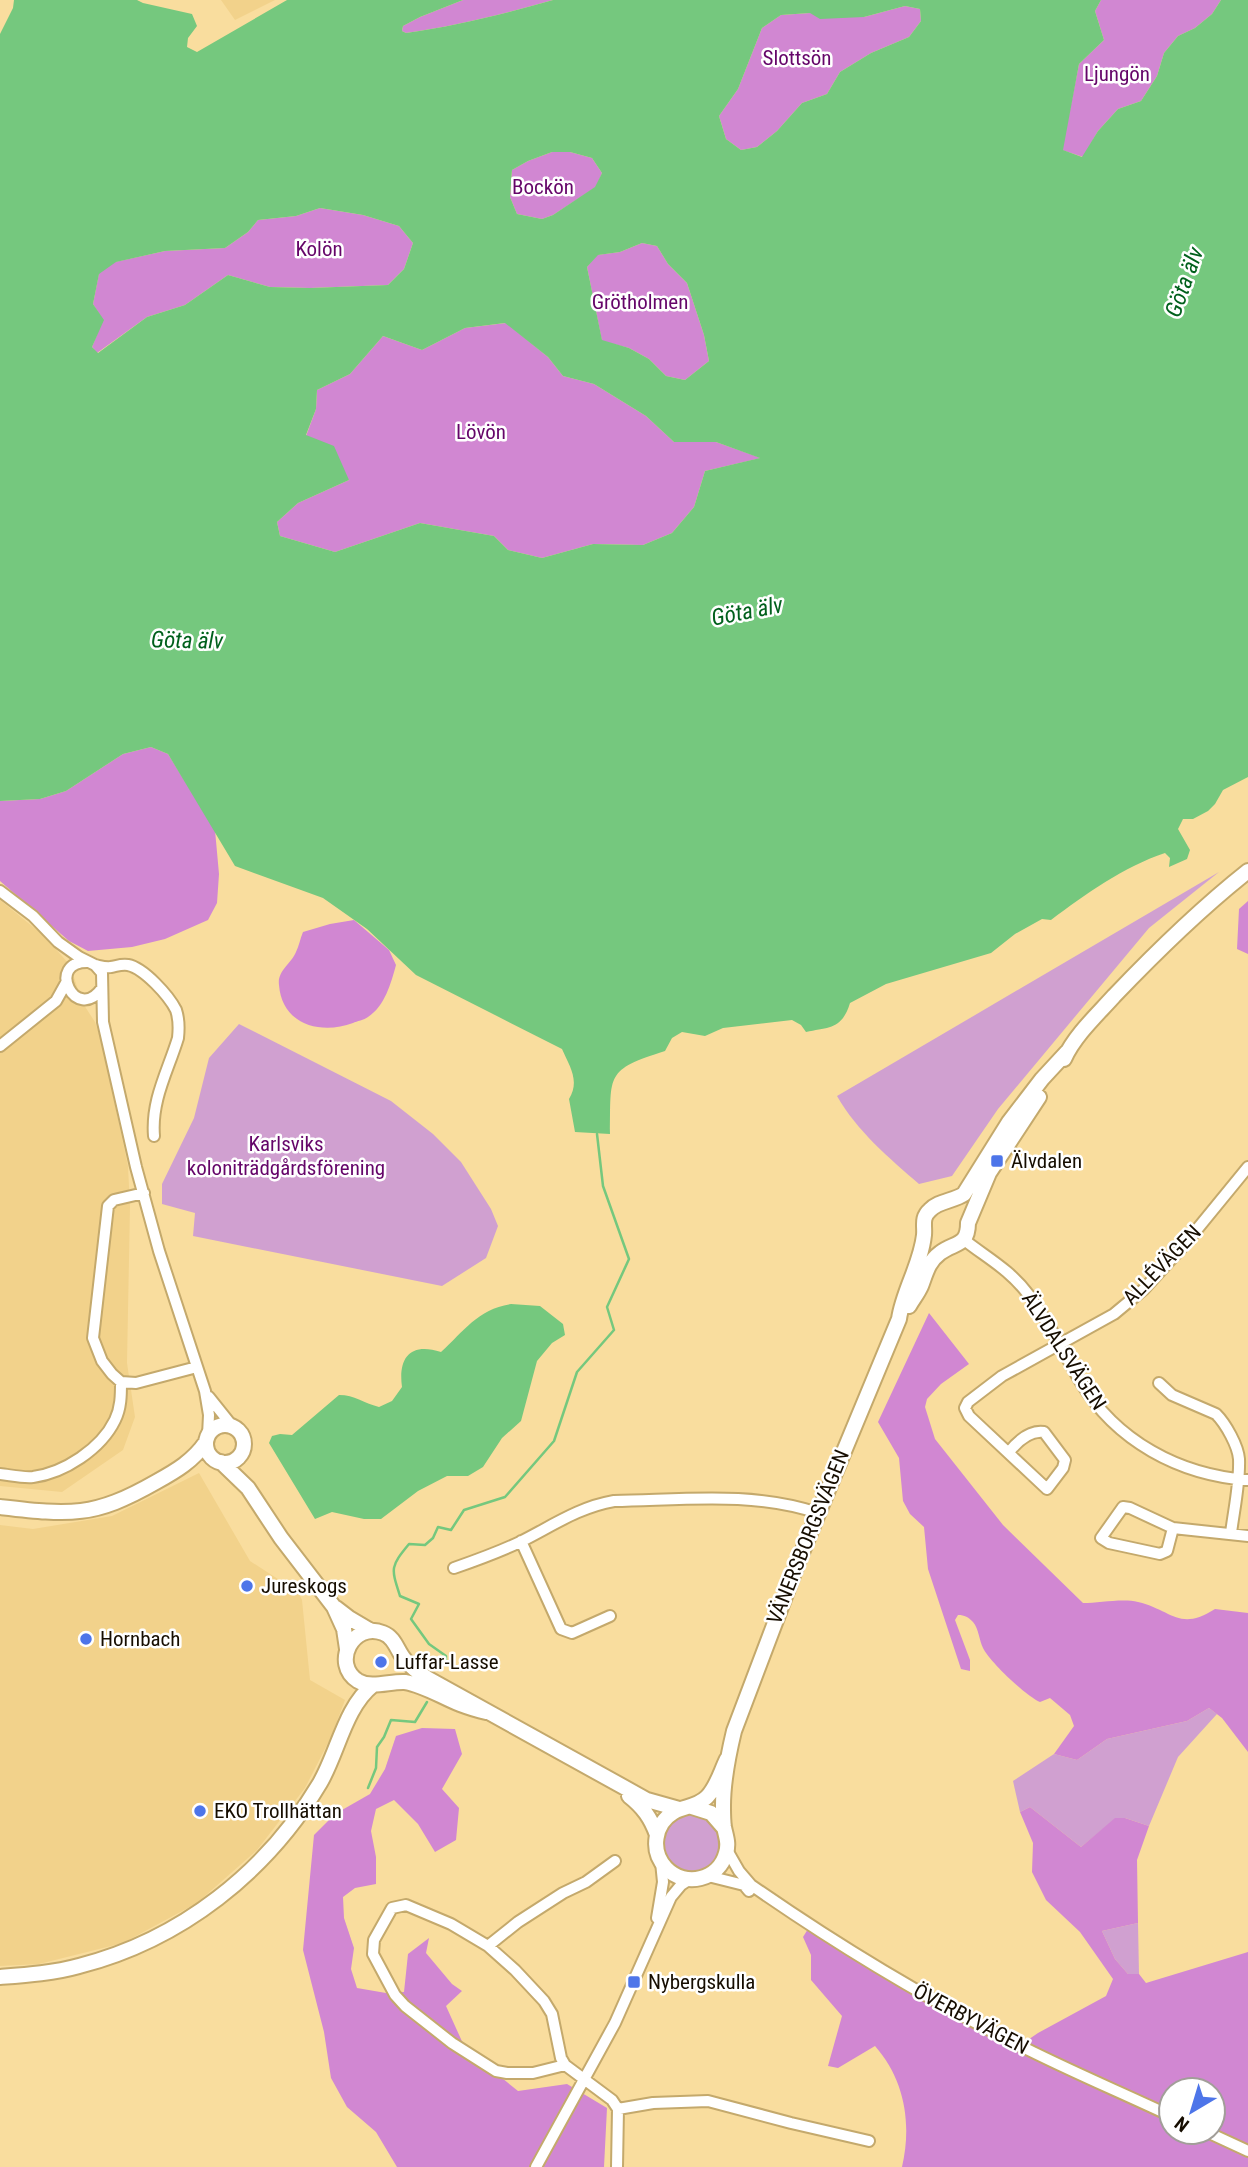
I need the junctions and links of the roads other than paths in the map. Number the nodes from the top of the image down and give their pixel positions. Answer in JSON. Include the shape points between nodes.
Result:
{"nodes":[{"id":1,"x":1248,"y":871,"type":"edge"},
{"id":2,"x":0,"y":891,"type":"edge"},
{"id":3,"x":58,"y":942,"type":"junction"},
{"id":4,"x":92,"y":963,"type":"junction"},
{"id":5,"x":111,"y":967,"type":"junction"},
{"id":6,"x":69,"y":970,"type":"junction"},
{"id":7,"x":66,"y":983,"type":"junction"},
{"id":8,"x":103,"y":984,"type":"junction"},
{"id":9,"x":78,"y":998,"type":"junction"},
{"id":10,"x":56,"y":1001,"type":"junction"},
{"id":11,"x":103,"y":1022,"type":"junction"},
{"id":12,"x":0,"y":1046,"type":"edge"},
{"id":13,"x":1067,"y":1052,"type":"junction"},
{"id":14,"x":154,"y":1136,"type":"dead end"},
{"id":15,"x":1248,"y":1167,"type":"edge"},
{"id":16,"x":144,"y":1193,"type":"junction"},
{"id":17,"x":944,"y":1203,"type":"junction"},
{"id":18,"x":968,"y":1223,"type":"junction"},
{"id":19,"x":925,"y":1233,"type":"junction"},
{"id":20,"x":964,"y":1239,"type":"junction"},
{"id":21,"x":947,"y":1248,"type":"junction"},
{"id":22,"x":899,"y":1319,"type":"junction"},
{"id":23,"x":1059,"y":1343,"type":"junction"},
{"id":24,"x":197,"y":1367,"type":"junction"},
{"id":25,"x":121,"y":1382,"type":"junction"},
{"id":26,"x":1159,"y":1382,"type":"dead end"},
{"id":27,"x":205,"y":1391,"type":"junction"},
{"id":28,"x":233,"y":1427,"type":"junction"},
{"id":29,"x":207,"y":1438,"type":"junction"},
{"id":30,"x":1009,"y":1452,"type":"junction"},
{"id":31,"x":241,"y":1453,"type":"junction"},
{"id":32,"x":220,"y":1462,"type":"junction"},
{"id":33,"x":177,"y":1471,"type":"junction"},
{"id":34,"x":0,"y":1474,"type":"edge"},
{"id":35,"x":1242,"y":1479,"type":"edge"},
{"id":36,"x":248,"y":1488,"type":"junction"},
{"id":37,"x":0,"y":1507,"type":"edge"},
{"id":38,"x":818,"y":1513,"type":"junction"},
{"id":39,"x":1173,"y":1528,"type":"junction"},
{"id":40,"x":1231,"y":1533,"type":"junction"},
{"id":41,"x":1248,"y":1536,"type":"edge"},
{"id":42,"x":521,"y":1541,"type":"junction"},
{"id":43,"x":454,"y":1568,"type":"dead end"},
{"id":44,"x":334,"y":1607,"type":"junction"},
{"id":45,"x":610,"y":1616,"type":"dead end"},
{"id":46,"x":372,"y":1631,"type":"junction"},
{"id":47,"x":347,"y":1649,"type":"junction"},
{"id":48,"x":399,"y":1652,"type":"junction"},
{"id":49,"x":349,"y":1672,"type":"junction"},
{"id":50,"x":378,"y":1684,"type":"junction"},
{"id":51,"x":486,"y":1712,"type":"junction"},
{"id":52,"x":350,"y":1715,"type":"junction"},
{"id":53,"x":734,"y":1731,"type":"junction"},
{"id":54,"x":727,"y":1759,"type":"junction"},
{"id":55,"x":581,"y":1762,"type":"junction"},
{"id":56,"x":612,"y":1782,"type":"junction"},
{"id":57,"x":686,"y":1808,"type":"junction"},
{"id":58,"x":724,"y":1828,"type":"junction"},
{"id":59,"x":657,"y":1835,"type":"junction"},
{"id":60,"x":727,"y":1850,"type":"junction"},
{"id":61,"x":615,"y":1861,"type":"dead end"},
{"id":62,"x":661,"y":1862,"type":"junction"},
{"id":63,"x":708,"y":1875,"type":"junction"},
{"id":64,"x":690,"y":1879,"type":"junction"},
{"id":65,"x":781,"y":1906,"type":"junction"},
{"id":66,"x":656,"y":1931,"type":"junction"},
{"id":67,"x":488,"y":1946,"type":"junction"},
{"id":68,"x":0,"y":1977,"type":"edge"},
{"id":69,"x":565,"y":2065,"type":"junction"},
{"id":70,"x":585,"y":2080,"type":"junction"},
{"id":71,"x":618,"y":2109,"type":"junction"},
{"id":72,"x":1157,"y":2109,"type":"edge"},
{"id":73,"x":869,"y":2141,"type":"dead end"},
{"id":74,"x":1227,"y":2141,"type":"edge"},
{"id":75,"x":1248,"y":2151,"type":"edge"},
{"id":76,"x":536,"y":2167,"type":"edge"},
{"id":77,"x":617,"y":2167,"type":"edge"}],
"edges":[{"from":1,"to":13,"type":"main road","name":"VÄNERSBORGSVÄGEN","via":[[1145,964]]},
{"from":2,"to":3,"type":"street"},
{"from":3,"to":4,"type":"street"},
{"from":3,"to":6,"type":"street"},
{"from":4,"to":5,"type":"street"},
{"from":4,"to":6,"type":"street","via":[[77,963]]},
{"from":4,"to":8,"type":"street","via":[[100,970]]},
{"from":5,"to":8,"type":"street"},
{"from":5,"to":14,"type":"street","via":[[127,965],[139,970],[176,1011],[178,1038],[156,1101]]},
{"from":6,"to":7,"type":"street"},
{"from":7,"to":9,"type":"street"},
{"from":7,"to":10,"type":"street"},
{"from":8,"to":9,"type":"street","via":[[93,997]]},
{"from":8,"to":11,"type":"street"},
{"from":9,"to":10,"type":"street"},
{"from":9,"to":11,"type":"street"},
{"from":10,"to":12,"type":"street"},
{"from":11,"to":16,"type":"street"},
{"from":13,"to":17,"type":"main road","name":"VÄNERSBORGSVÄGEN","via":[[1009,1122],[964,1194]]},
{"from":13,"to":18,"type":"main road","name":"VÄNERSBORGSVÄGEN","via":[[989,1173]]},
{"from":15,"to":23,"type":"street","name":"ALLÉVÄGEN","via":[[1144,1289],[1114,1314]]},
{"from":16,"to":24,"type":"street"},
{"from":16,"to":25,"type":"street","via":[[114,1200],[108,1206],[93,1338],[102,1361]]},
{"from":17,"to":18,"type":"main road","via":[[960,1208]]},
{"from":17,"to":19,"type":"main road","name":"VÄNERSBORGSVÄGEN","via":[[928,1212],[923,1222]]},
{"from":18,"to":20,"type":"main road","name":"VÄNERSBORGSVÄGEN"},
{"from":19,"to":21,"type":"main road","via":[[933,1244]]},
{"from":19,"to":22,"type":"main road","name":"VÄNERSBORGSVÄGEN"},
{"from":20,"to":21,"type":"main road","name":"VÄNERSBORGSVÄGEN"},
{"from":20,"to":23,"type":"street","name":"ÄLVDALSVÄGEN","via":[[1016,1279]]},
{"from":21,"to":22,"type":"main road","name":"VÄNERSBORGSVÄGEN","via":[[931,1261]]},
{"from":22,"to":38,"type":"main road","name":"VÄNERSBORGSVÄGEN"},
{"from":23,"to":30,"type":"street","name":"ALLÉVÄGEN","via":[[1002,1376],[965,1408]]},
{"from":23,"to":35,"type":"street","name":"ÄLVDALSVÄGEN","via":[[1091,1397],[1121,1430],[1175,1463]]},
{"from":24,"to":25,"type":"street","via":[[136,1383]]},
{"from":24,"to":27,"type":"street"},
{"from":25,"to":34,"type":"street","via":[[116,1419],[80,1458],[45,1475]]},
{"from":26,"to":35,"type":"street","via":[[1172,1395],[1222,1420],[1237,1451]]},
{"from":27,"to":28,"type":"street"},
{"from":27,"to":29,"type":"street"},
{"from":28,"to":29,"type":"main road","via":[[219,1426]]},
{"from":28,"to":31,"type":"main road","via":[[242,1436]]},
{"from":29,"to":32,"type":"main road","via":[[208,1452]]},
{"from":29,"to":33,"type":"main road"},
{"from":30,"to":30,"type":"street","via":[[1048,1489],[1065,1460],[1044,1432],[1037,1431]]},
{"from":31,"to":32,"type":"main road","via":[[234,1460]]},
{"from":31,"to":36,"type":"main road"},
{"from":32,"to":33,"type":"main road"},
{"from":32,"to":36,"type":"main road"},
{"from":33,"to":37,"type":"main road","via":[[99,1509],[59,1513]]},
{"from":35,"to":40,"type":"street"},
{"from":36,"to":44,"type":"main road"},
{"from":38,"to":42,"type":"street","via":[[785,1503],[745,1499],[614,1501],[577,1511]]},
{"from":38,"to":53,"type":"main road","name":"VÄNERSBORGSVÄGEN"},
{"from":39,"to":39,"type":"street","via":[[1123,1507],[1101,1538],[1160,1554],[1167,1551]]},
{"from":39,"to":40,"type":"street"},
{"from":40,"to":41,"type":"street"},
{"from":42,"to":43,"type":"street"},
{"from":42,"to":45,"type":"street","via":[[561,1629],[572,1633]]},
{"from":44,"to":46,"type":"main road"},
{"from":44,"to":47,"type":"main road"},
{"from":46,"to":47,"type":"main road","via":[[356,1636]]},
{"from":46,"to":48,"type":"main road","via":[[387,1635]]},
{"from":47,"to":49,"type":"main road"},
{"from":48,"to":50,"type":"main road","via":[[396,1672]]},
{"from":48,"to":51,"type":"main road","via":[[427,1678]]},
{"from":49,"to":50,"type":"main road","via":[[361,1682]]},
{"from":49,"to":52,"type":"main road"},
{"from":50,"to":51,"type":"main road","via":[[405,1682]]},
{"from":50,"to":52,"type":"main road","via":[[361,1696]]},
{"from":51,"to":55,"type":"main road"},
{"from":52,"to":68,"type":"main road","via":[[328,1769],[296,1819],[254,1867],[212,1903],[172,1929],[113,1955],[64,1970]]},
{"from":53,"to":54,"type":"main road","name":"VÄNERSBORGSVÄGEN"},
{"from":53,"to":55,"type":"main road","via":[[703,1788],[683,1800],[655,1795],[601,1767]]},
{"from":54,"to":57,"type":"main road","name":"VÄNERSBORGSVÄGEN","via":[[707,1797]]},
{"from":54,"to":58,"type":"main road","name":"VÄNERSBORGSVÄGEN"},
{"from":55,"to":56,"type":"main road"},
{"from":56,"to":57,"type":"main road","via":[[647,1800]]},
{"from":56,"to":59,"type":"main road","via":[[641,1806]]},
{"from":57,"to":58,"type":"main road","via":[[711,1813]]},
{"from":57,"to":59,"type":"main road","name":"VÄNERSBORGSVÄGEN","via":[[664,1820]]},
{"from":58,"to":60,"type":"main road","name":"VÄNERSBORGSVÄGEN"},
{"from":59,"to":62,"type":"main road"},
{"from":60,"to":63,"type":"main road","via":[[720,1865]]},
{"from":60,"to":65,"type":"street","name":"ÖVERBYVÄGEN","via":[[751,1885]]},
{"from":61,"to":67,"type":"street"},
{"from":62,"to":64,"type":"main road","via":[[673,1874]]},
{"from":62,"to":66,"type":"street"},
{"from":63,"to":64,"type":"main road"},
{"from":63,"to":65,"type":"street","name":"ÖVERBYVÄGEN","via":[[744,1885]]},
{"from":64,"to":66,"type":"street","via":[[671,1897]]},
{"from":65,"to":72,"type":"street","name":"ÖVERBYVÄGEN","via":[[1008,2040]]},
{"from":66,"to":70,"type":"street"},
{"from":67,"to":69,"type":"street","via":[[544,2001],[552,2014]]},
{"from":67,"to":69,"type":"street","via":[[406,1905],[392,1908],[374,1940],[373,1954],[394,1995],[405,2006],[488,2067],[533,2073]]},
{"from":69,"to":70,"type":"street"},
{"from":70,"to":71,"type":"street"},
{"from":70,"to":76,"type":"street"},
{"from":71,"to":73,"type":"street","via":[[708,2101]]},
{"from":71,"to":77,"type":"street"},
{"from":74,"to":75,"type":"street"}]}
